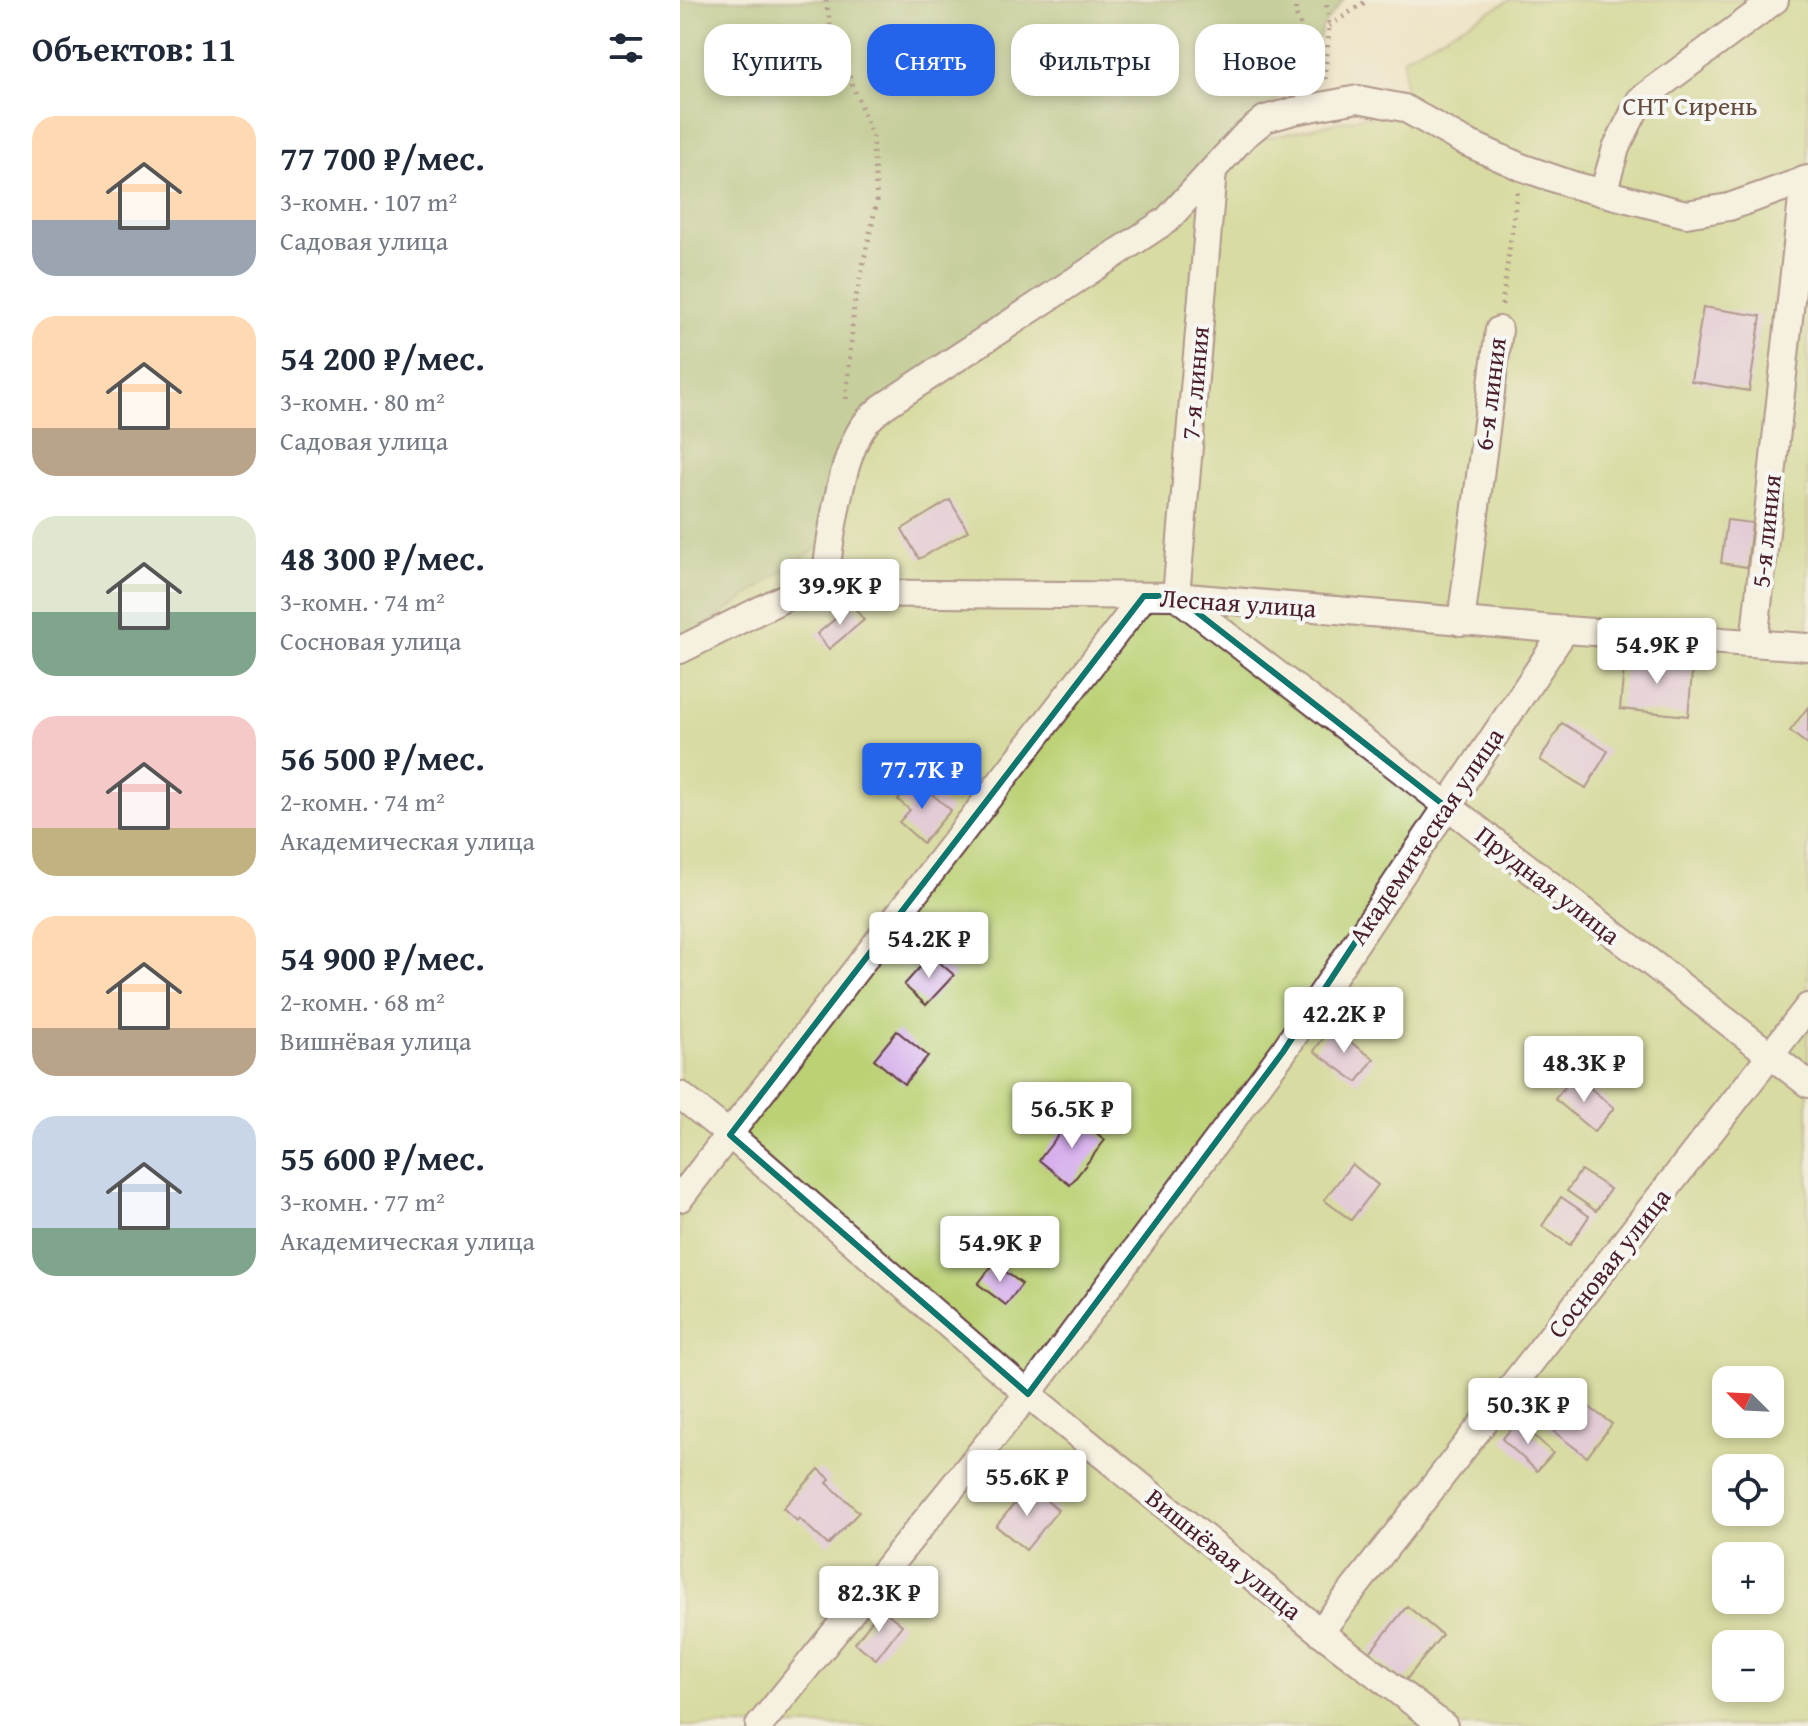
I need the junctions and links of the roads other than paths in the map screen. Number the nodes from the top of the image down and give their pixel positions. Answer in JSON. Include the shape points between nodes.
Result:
{"nodes":[{"id":1,"x":1775,"y":0,"type":"edge"},
{"id":2,"x":1213,"y":171,"type":"junction"},
{"id":3,"x":1806,"y":179,"type":"edge"},
{"id":4,"x":1603,"y":193,"type":"junction"},
{"id":5,"x":1499,"y":330,"type":"road end"},
{"id":6,"x":824,"y":593,"type":"junction"},
{"id":7,"x":1144,"y":596,"type":"junction"},
{"id":8,"x":1176,"y":596,"type":"junction"},
{"id":9,"x":1461,"y":622,"type":"junction"},
{"id":10,"x":1565,"y":630,"type":"junction"},
{"id":11,"x":1754,"y":643,"type":"junction"},
{"id":12,"x":1808,"y":647,"type":"edge"},
{"id":13,"x":680,"y":650,"type":"edge"},
{"id":14,"x":1445,"y":806,"type":"junction"},
{"id":15,"x":1808,"y":1007,"type":"edge"},
{"id":16,"x":1771,"y":1056,"type":"junction"},
{"id":17,"x":1808,"y":1084,"type":"edge"},
{"id":18,"x":680,"y":1095,"type":"edge"},
{"id":19,"x":730,"y":1135,"type":"junction"},
{"id":20,"x":680,"y":1198,"type":"edge"},
{"id":21,"x":1028,"y":1394,"type":"junction"},
{"id":22,"x":1320,"y":1632,"type":"junction"},
{"id":23,"x":759,"y":1726,"type":"edge"},
{"id":24,"x":1444,"y":1726,"type":"edge"}],
"edges":[{"from":1,"to":4,"type":"street","via":[[1640,100],[1616,148]]},
{"from":2,"to":4,"type":"street","via":[[1265,119],[1358,99],[1404,108],[1521,167]]},
{"from":2,"to":6,"type":"street","via":[[1167,220],[865,423],[852,448],[829,539]]},
{"from":2,"to":8,"type":"street","name":"7-я линия"},
{"from":3,"to":4,"type":"street","via":[[1729,207],[1686,214]]},
{"from":3,"to":11,"type":"street","name":"5-я линия"},
{"from":5,"to":9,"type":"street","name":"6-я линия"},
{"from":6,"to":7,"type":"street","name":"Лесная улица"},
{"from":6,"to":13,"type":"street","name":"Лесная улица","via":[[792,594]]},
{"from":7,"to":8,"type":"street","name":"Лесная улица"},
{"from":7,"to":19,"type":"street"},
{"from":8,"to":9,"type":"street","name":"Лесная улица"},
{"from":8,"to":14,"type":"street","name":"Прудная улица"},
{"from":9,"to":10,"type":"street","name":"Лесная улица"},
{"from":10,"to":11,"type":"street","name":"Лесная улица"},
{"from":10,"to":14,"type":"street","name":"Академическая улица"},
{"from":11,"to":12,"type":"street","name":"Лесная улица"},
{"from":14,"to":16,"type":"street","name":"Прудная улица"},
{"from":14,"to":21,"type":"street","name":"Академическая улица","via":[[1283,1052]]},
{"from":15,"to":16,"type":"street","name":"Сосновая улица"},
{"from":16,"to":17,"type":"street","name":"Прудная улица"},
{"from":16,"to":22,"type":"street","name":"Сосновая улица"},
{"from":18,"to":19,"type":"street","name":"Вишнёвая улица"},
{"from":19,"to":20,"type":"street"},
{"from":19,"to":21,"type":"street","name":"Вишнёвая улица"},
{"from":21,"to":22,"type":"street","name":"Вишнёвая улица"},
{"from":21,"to":23,"type":"street","name":"Академическая улица"},
{"from":22,"to":24,"type":"street","name":"Вишнёвая улица"}]}
